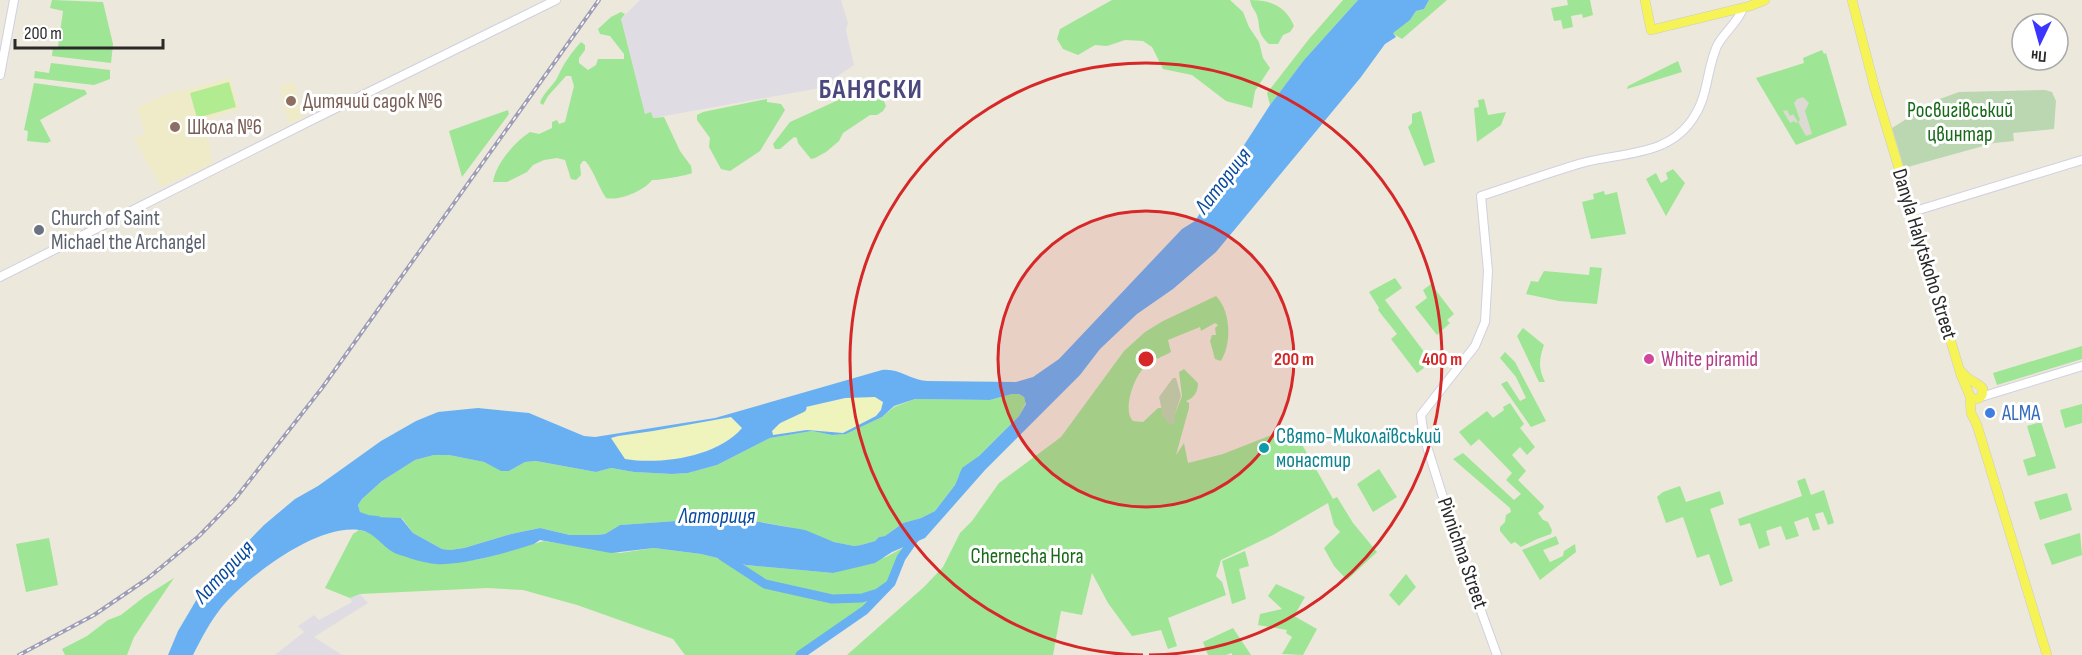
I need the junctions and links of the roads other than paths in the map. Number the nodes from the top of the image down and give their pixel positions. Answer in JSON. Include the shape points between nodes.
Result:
{"nodes":[{"id":1,"x":14,"y":0,"type":"edge"},
{"id":2,"x":556,"y":0,"type":"edge"},
{"id":3,"x":1645,"y":0,"type":"edge"},
{"id":4,"x":1765,"y":0,"type":"edge"},
{"id":5,"x":1852,"y":0,"type":"edge"},
{"id":6,"x":1743,"y":8,"type":"junction"},
{"id":7,"x":0,"y":75,"type":"edge"},
{"id":8,"x":2082,"y":160,"type":"edge"},
{"id":9,"x":1912,"y":212,"type":"junction"},
{"id":10,"x":0,"y":277,"type":"edge"},
{"id":11,"x":2082,"y":366,"type":"edge"},
{"id":12,"x":1976,"y":393,"type":"junction"},
{"id":13,"x":1497,"y":655,"type":"edge"},
{"id":14,"x":2047,"y":655,"type":"edge"}],
"edges":[{"from":1,"to":7,"type":"street"},
{"from":2,"to":10,"type":"street"},
{"from":3,"to":6,"type":"main road","via":[[1651,30]]},
{"from":4,"to":6,"type":"main road"},
{"from":5,"to":9,"type":"main road","name":"Danyla Halytskoho Street"},
{"from":6,"to":13,"type":"street","name":"Pivnichna Street","via":[[1718,43],[1701,103],[1683,132],[1656,148],[1579,164],[1481,196],[1488,271],[1485,322],[1475,346],[1421,415],[1461,555]]},
{"from":8,"to":9,"type":"street"},
{"from":9,"to":12,"type":"main road","name":"Danyla Halytskoho Street","via":[[1964,384]]},
{"from":11,"to":12,"type":"street","via":[[2008,388]]},
{"from":12,"to":14,"type":"main road","name":"Danyla Halytskoho Street","via":[[1971,413]]}]}
